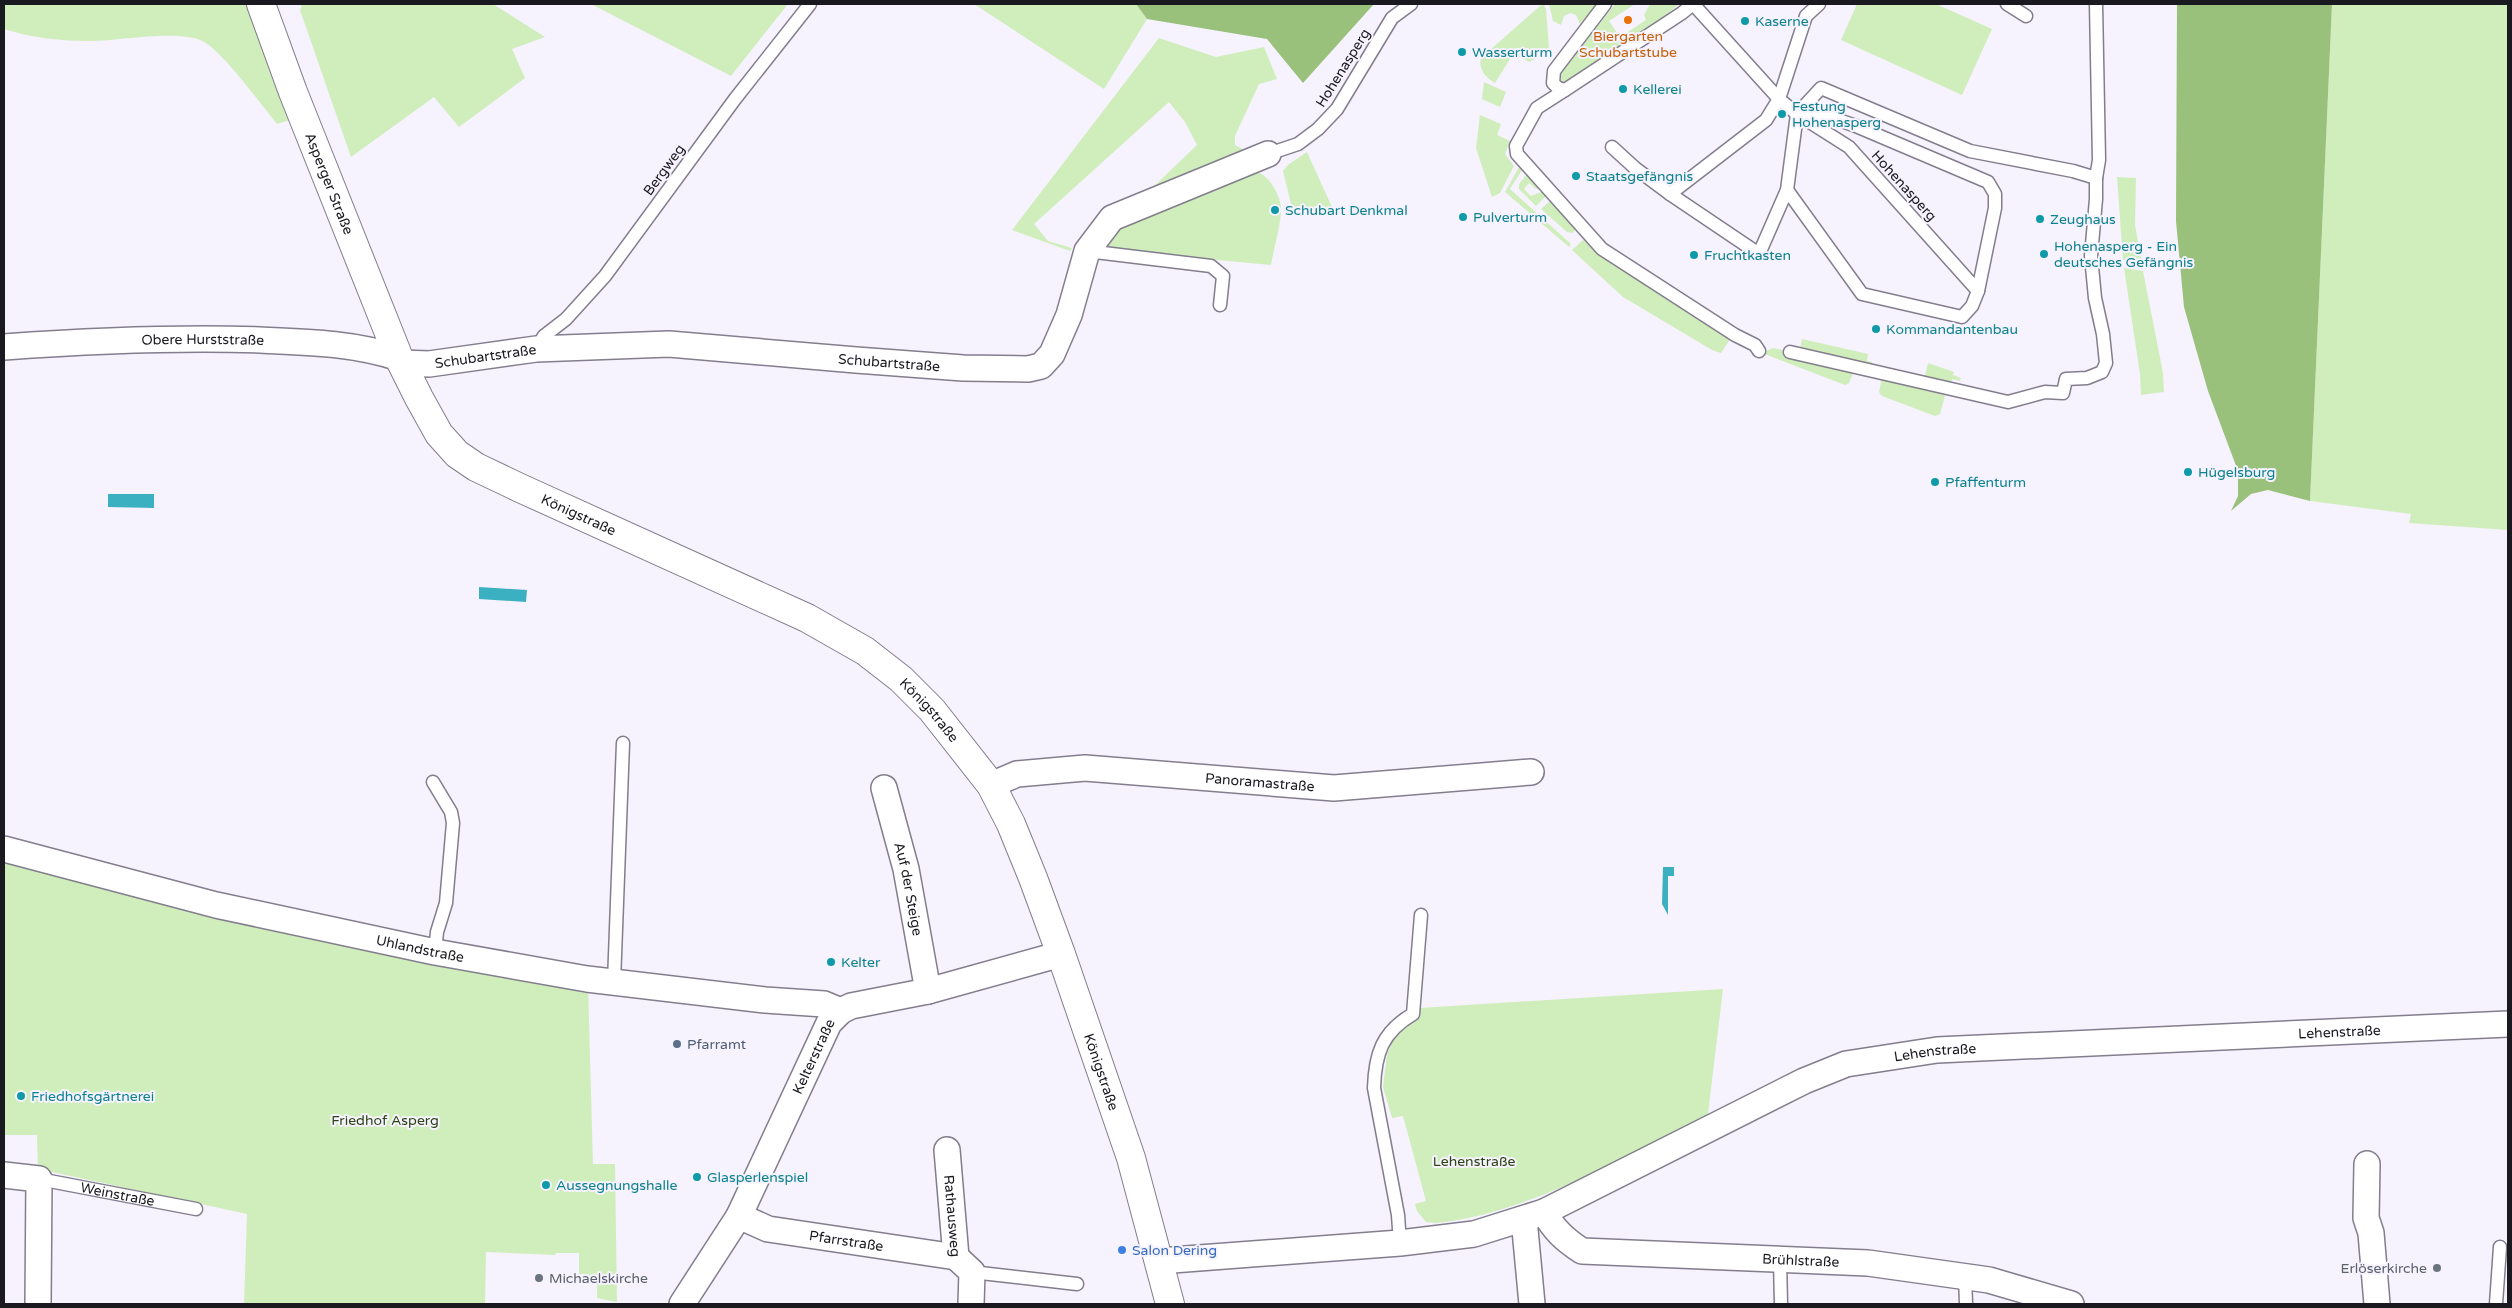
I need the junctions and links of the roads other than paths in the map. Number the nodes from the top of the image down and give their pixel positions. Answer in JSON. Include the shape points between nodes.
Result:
{"nodes":[{"id":1,"x":261,"y":4,"type":"edge"},
{"id":2,"x":810,"y":4,"type":"edge"},
{"id":3,"x":1411,"y":4,"type":"edge"},
{"id":4,"x":1605,"y":4,"type":"edge"},
{"id":5,"x":1693,"y":4,"type":"edge"},
{"id":6,"x":1819,"y":4,"type":"edge"},
{"id":7,"x":2007,"y":4,"type":"edge"},
{"id":8,"x":2096,"y":4,"type":"edge"},
{"id":9,"x":2026,"y":16,"type":"dead end"},
{"id":10,"x":1565,"y":90,"type":"junction"},
{"id":11,"x":1779,"y":99,"type":"junction"},
{"id":12,"x":1797,"y":114,"type":"junction"},
{"id":13,"x":1612,"y":147,"type":"dead end"},
{"id":14,"x":1268,"y":154,"type":"joint"},
{"id":15,"x":2096,"y":178,"type":"junction"},
{"id":16,"x":1787,"y":190,"type":"junction"},
{"id":17,"x":1670,"y":194,"type":"junction"},
{"id":18,"x":1086,"y":251,"type":"junction"},
{"id":19,"x":1978,"y":291,"type":"junction"},
{"id":20,"x":1220,"y":305,"type":"dead end"},
{"id":21,"x":4,"y":347,"type":"edge"},
{"id":22,"x":536,"y":349,"type":"junction"},
{"id":23,"x":1759,"y":351,"type":"dead end"},
{"id":24,"x":1790,"y":352,"type":"dead end"},
{"id":25,"x":400,"y":361,"type":"junction"},
{"id":26,"x":622,"y":743,"type":"dead end"},
{"id":27,"x":1532,"y":772,"type":"dead end"},
{"id":28,"x":433,"y":782,"type":"dead end"},
{"id":29,"x":991,"y":785,"type":"junction"},
{"id":30,"x":884,"y":788,"type":"dead end"},
{"id":31,"x":4,"y":850,"type":"edge"},
{"id":32,"x":1421,"y":915,"type":"dead end"},
{"id":33,"x":435,"y":952,"type":"junction"},
{"id":34,"x":1062,"y":954,"type":"junction"},
{"id":35,"x":614,"y":982,"type":"junction"},
{"id":36,"x":928,"y":991,"type":"junction"},
{"id":37,"x":841,"y":1011,"type":"junction"},
{"id":38,"x":2508,"y":1024,"type":"edge"},
{"id":39,"x":948,"y":1150,"type":"dead end"},
{"id":40,"x":2367,"y":1164,"type":"dead end"},
{"id":41,"x":4,"y":1175,"type":"edge"},
{"id":42,"x":38,"y":1179,"type":"junction"},
{"id":43,"x":196,"y":1209,"type":"dead end"},
{"id":44,"x":1534,"y":1215,"type":"junction"},
{"id":45,"x":739,"y":1216,"type":"junction"},
{"id":46,"x":1400,"y":1243,"type":"junction"},
{"id":47,"x":2500,"y":1247,"type":"dead end"},
{"id":48,"x":1780,"y":1260,"type":"junction"},
{"id":49,"x":1159,"y":1261,"type":"junction"},
{"id":50,"x":964,"y":1265,"type":"junction"},
{"id":51,"x":1965,"y":1276,"type":"junction"},
{"id":52,"x":1077,"y":1284,"type":"dead end"},
{"id":53,"x":38,"y":1304,"type":"edge"},
{"id":54,"x":682,"y":1304,"type":"edge"},
{"id":55,"x":971,"y":1304,"type":"edge"},
{"id":56,"x":1170,"y":1304,"type":"edge"},
{"id":57,"x":1532,"y":1304,"type":"edge"},
{"id":58,"x":1781,"y":1304,"type":"edge"},
{"id":59,"x":1966,"y":1304,"type":"edge"},
{"id":60,"x":2071,"y":1304,"type":"edge"},
{"id":61,"x":2377,"y":1304,"type":"edge"},
{"id":62,"x":2496,"y":1304,"type":"edge"}],
"edges":[{"from":1,"to":25,"type":"main road","name":"Asperger Straße"},
{"from":2,"to":22,"type":"lane","name":"Bergweg","via":[[735,99],[605,276],[566,319],[544,336]]},
{"from":3,"to":14,"type":"lane","name":"Hohenasperg","via":[[1392,18],[1337,109],[1318,130],[1298,144]]},
{"from":4,"to":10,"type":"lane","via":[[1552,75],[1555,86]]},
{"from":5,"to":10,"type":"lane","name":"Hohenasperg"},
{"from":5,"to":11,"type":"lane","name":"Hohenasperg"},
{"from":6,"to":11,"type":"lane","via":[[1806,16]]},
{"from":7,"to":9,"type":"lane"},
{"from":8,"to":15,"type":"lane","via":[[2099,160]]},
{"from":10,"to":23,"type":"lane","name":"Hohenasperg","via":[[1536,108],[1516,146],[1517,154],[1602,249],[1755,345]]},
{"from":11,"to":12,"type":"lane","name":"Hohenasperg"},
{"from":11,"to":17,"type":"lane","via":[[1766,120]]},
{"from":12,"to":15,"type":"lane","via":[[1821,88],[1970,151]]},
{"from":12,"to":16,"type":"lane"},
{"from":12,"to":19,"type":"lane","name":"Hohenasperg","via":[[1848,147]]},
{"from":12,"to":19,"type":"lane","via":[[1827,116],[1856,126],[1988,182],[1996,194]]},
{"from":13,"to":17,"type":"lane"},
{"from":14,"to":18,"type":"street","name":"Schubartstraße","via":[[1112,218]]},
{"from":15,"to":24,"type":"lane","via":[[2091,256],[2106,363],[2102,372],[2087,378],[2066,379],[2063,393],[2044,392],[2008,402]]},
{"from":16,"to":17,"type":"lane","via":[[1759,254]]},
{"from":16,"to":19,"type":"lane","via":[[1862,294],[1962,317],[1972,306]]},
{"from":18,"to":20,"type":"lane","via":[[1211,266],[1223,276]]},
{"from":18,"to":22,"type":"street","name":"Schubartstraße","via":[[1069,315],[1052,354],[1041,366],[1028,369],[963,368],[669,344]]},
{"from":21,"to":25,"type":"street","name":"Obere Hurststraße","via":[[91,341],[223,339],[316,342],[375,350]]},
{"from":22,"to":25,"type":"street","name":"Schubartstraße","via":[[429,364]]},
{"from":25,"to":29,"type":"main road","name":"Königstraße","via":[[439,434],[457,454],[476,467],[807,618],[864,651],[901,679],[932,710]]},
{"from":26,"to":35,"type":"lane"},
{"from":27,"to":29,"type":"street","name":"Panoramastraße","via":[[1334,788],[1085,768],[1017,774]]},
{"from":28,"to":33,"type":"lane","via":[[451,812],[453,823],[446,903]]},
{"from":29,"to":34,"type":"main road","name":"Königstraße","via":[[1014,833]]},
{"from":30,"to":36,"type":"street","name":"Auf der Steige","via":[[904,859]]},
{"from":31,"to":33,"type":"street","name":"Uhlandstraße","via":[[216,905]]},
{"from":32,"to":46,"type":"lane","via":[[1413,1014],[1388,1032],[1374,1069],[1374,1088],[1398,1215]]},
{"from":33,"to":35,"type":"street","name":"Uhlandstraße"},
{"from":34,"to":36,"type":"street","name":"Kelterstraße"},
{"from":34,"to":49,"type":"main road","name":"Königstraße","via":[[1130,1158]]},
{"from":35,"to":37,"type":"street","name":"Uhlandstraße","via":[[824,1004]]},
{"from":36,"to":37,"type":"street","name":"Kelterstraße","via":[[851,1006]]},
{"from":37,"to":45,"type":"street","name":"Kelterstraße","via":[[829,1023]]},
{"from":38,"to":44,"type":"street","name":"Lehenstraße","via":[[1936,1050],[1846,1064],[1804,1081]]},
{"from":39,"to":50,"type":"street","name":"Rathausweg"},
{"from":40,"to":61,"type":"street","via":[[2366,1218],[2371,1233]]},
{"from":41,"to":42,"type":"street","name":"Weinstraße"},
{"from":42,"to":43,"type":"lane","name":"Weinstraße"},
{"from":42,"to":53,"type":"street"},
{"from":44,"to":46,"type":"street","name":"Lehenstraße","via":[[1474,1234]]},
{"from":44,"to":48,"type":"street","name":"Brühlstraße","via":[[1550,1224],[1564,1240],[1582,1252]]},
{"from":44,"to":57,"type":"street"},
{"from":45,"to":50,"type":"street","name":"Pfarrstraße","via":[[768,1228]]},
{"from":45,"to":54,"type":"street","name":"Kelterstraße"},
{"from":46,"to":49,"type":"street","name":"Lehenstraße"},
{"from":47,"to":62,"type":"lane"},
{"from":48,"to":51,"type":"street","name":"Brühlstraße","via":[[1854,1261]]},
{"from":48,"to":58,"type":"lane"},
{"from":49,"to":56,"type":"main road","name":"Königstraße"},
{"from":50,"to":52,"type":"lane","name":"Pfarrstraße"},
{"from":50,"to":55,"type":"street","name":"Rathausweg"},
{"from":51,"to":59,"type":"lane"},
{"from":51,"to":60,"type":"street","name":"Brühlstraße","via":[[2013,1286]]}]}
